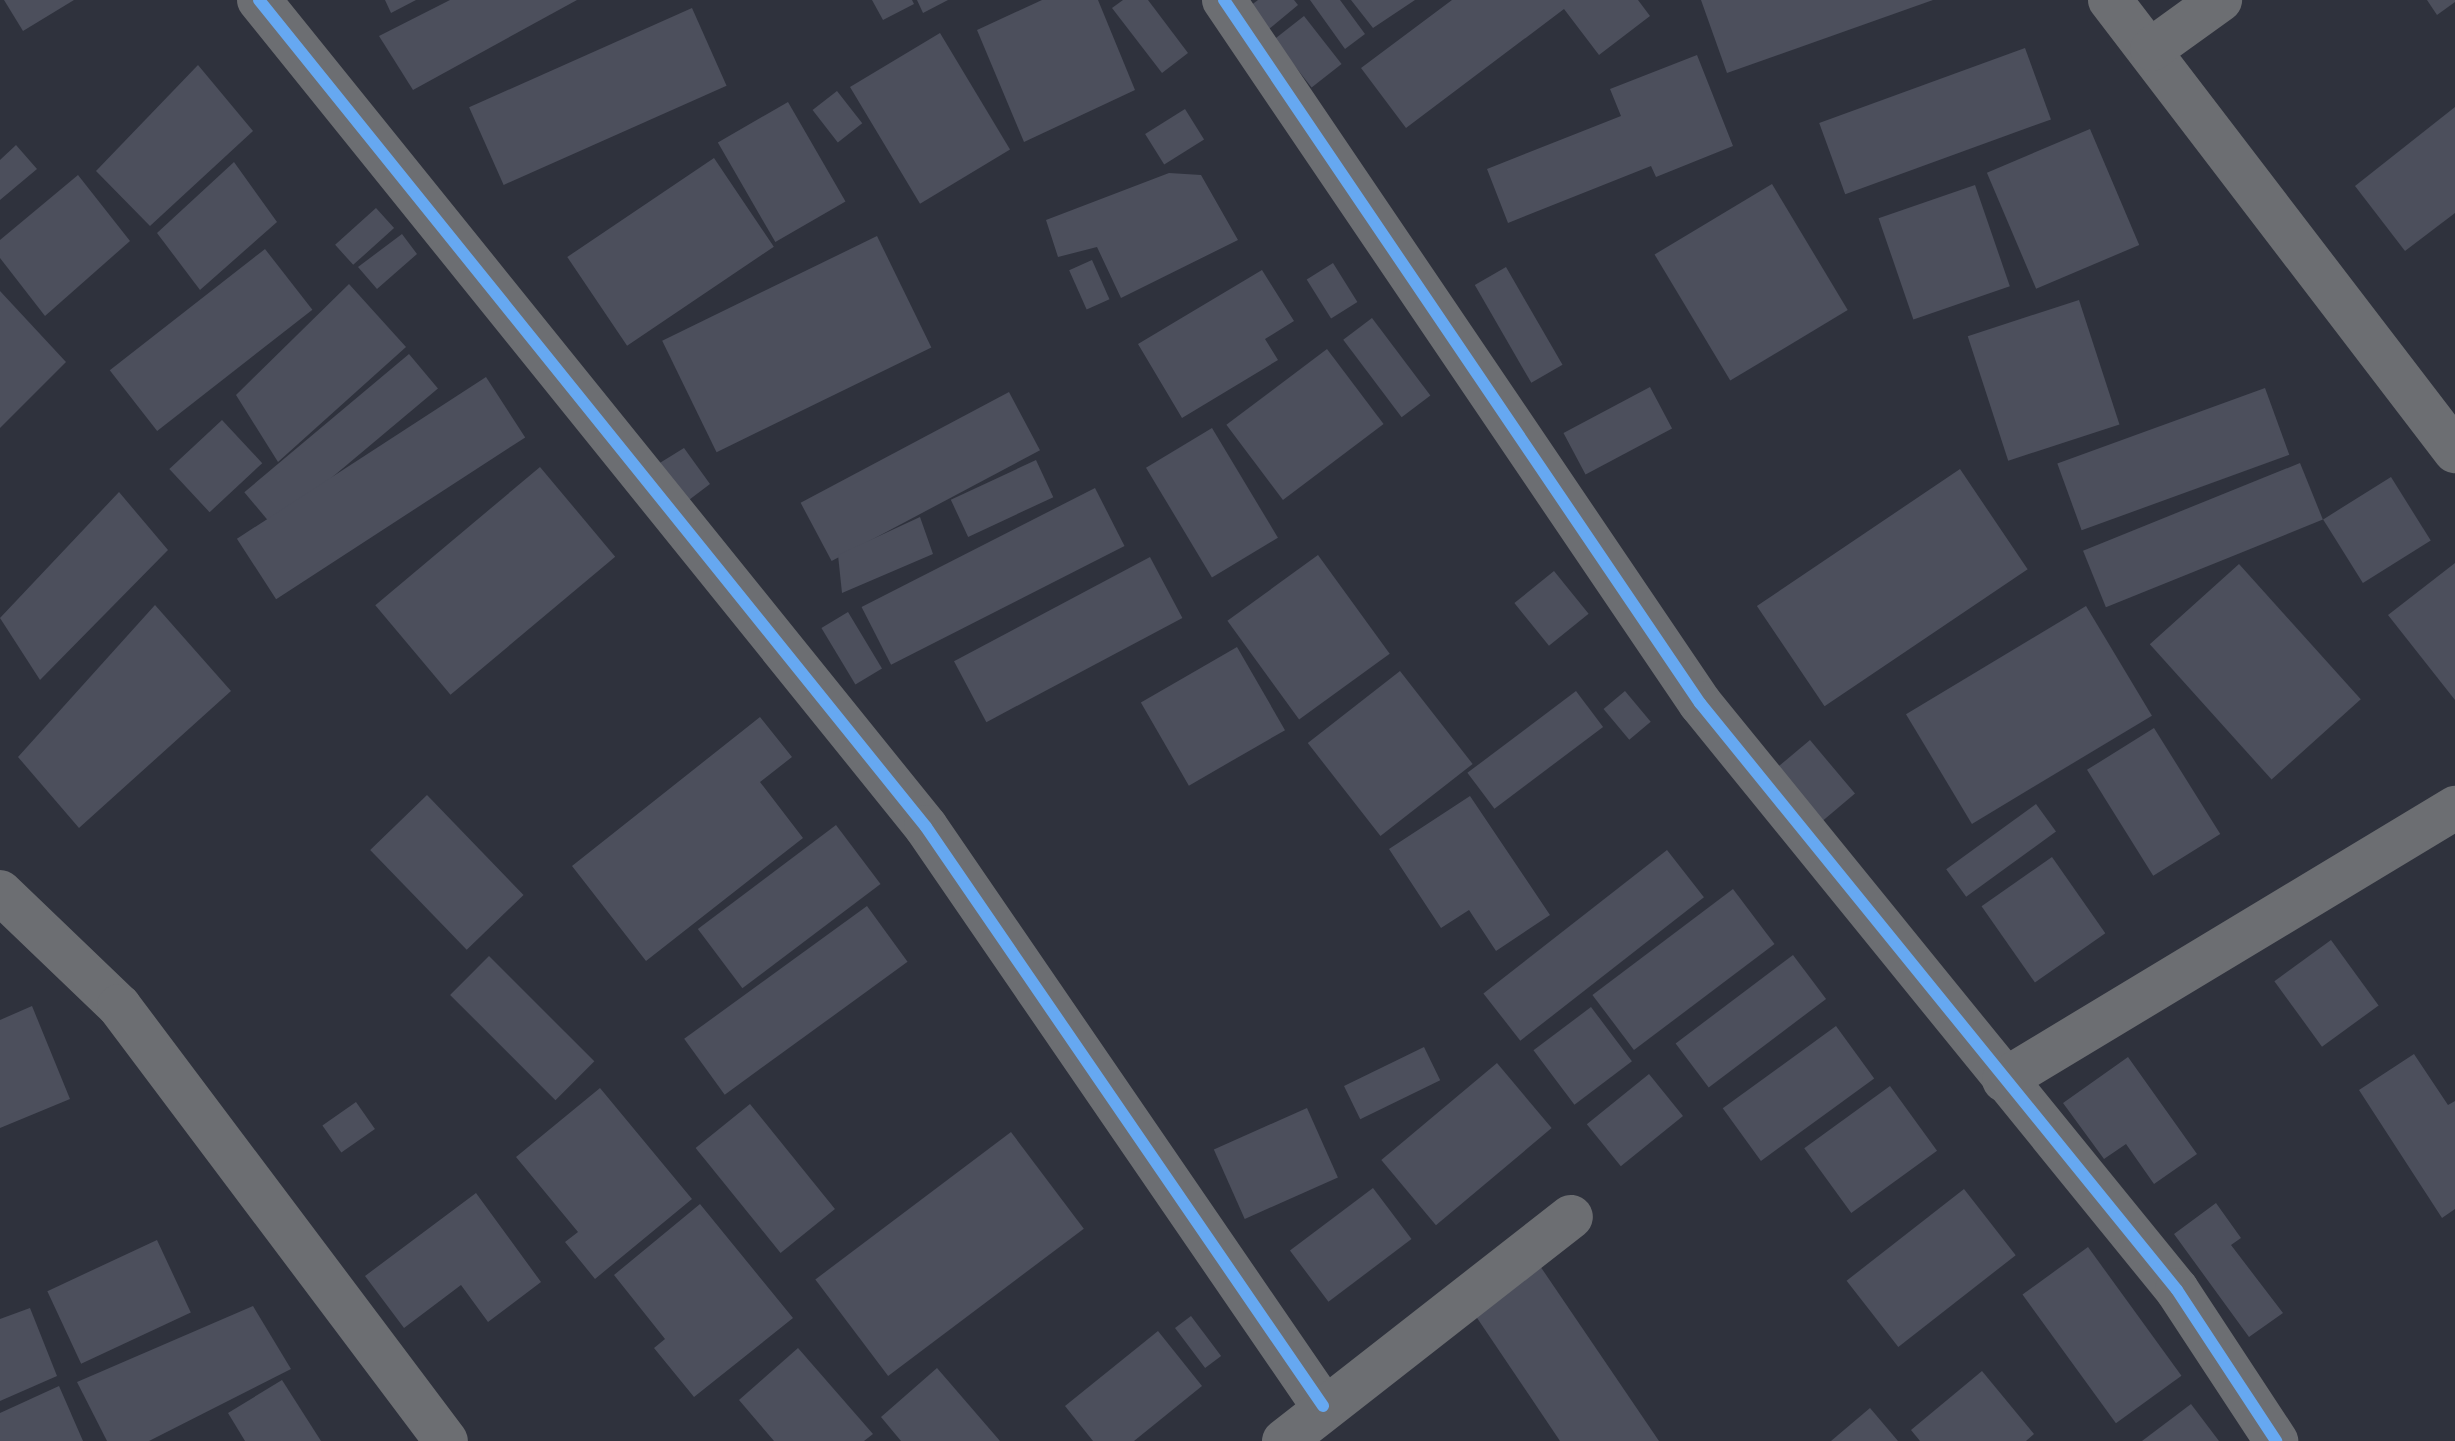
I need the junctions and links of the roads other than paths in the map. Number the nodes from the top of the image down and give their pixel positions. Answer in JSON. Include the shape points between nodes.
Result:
{"nodes":[{"id":1,"x":259,"y":0,"type":"edge"},
{"id":2,"x":1224,"y":0,"type":"edge"},
{"id":3,"x":2110,"y":0,"type":"edge"},
{"id":4,"x":2220,"y":0,"type":"edge"},
{"id":5,"x":2152,"y":49,"type":"junction"},
{"id":6,"x":2455,"y":451,"type":"edge"},
{"id":7,"x":2455,"y":808,"type":"edge"},
{"id":8,"x":0,"y":892,"type":"edge"},
{"id":9,"x":2004,"y":1080,"type":"junction"},
{"id":10,"x":1571,"y":1217,"type":"dead end"},
{"id":11,"x":1323,"y":1406,"type":"junction"},
{"id":12,"x":446,"y":1441,"type":"edge"},
{"id":13,"x":1284,"y":1441,"type":"edge"},
{"id":14,"x":2276,"y":1441,"type":"edge"}],
"edges":[{"from":1,"to":11,"type":"street","via":[[926,827]]},
{"from":2,"to":9,"type":"street","via":[[1700,703]]},
{"from":3,"to":5,"type":"street"},
{"from":4,"to":5,"type":"street"},
{"from":5,"to":6,"type":"street"},
{"from":7,"to":9,"type":"street"},
{"from":8,"to":12,"type":"street","via":[[119,1006]]},
{"from":9,"to":14,"type":"street","via":[[2177,1290]]},
{"from":10,"to":11,"type":"street"},
{"from":11,"to":13,"type":"street"}]}
